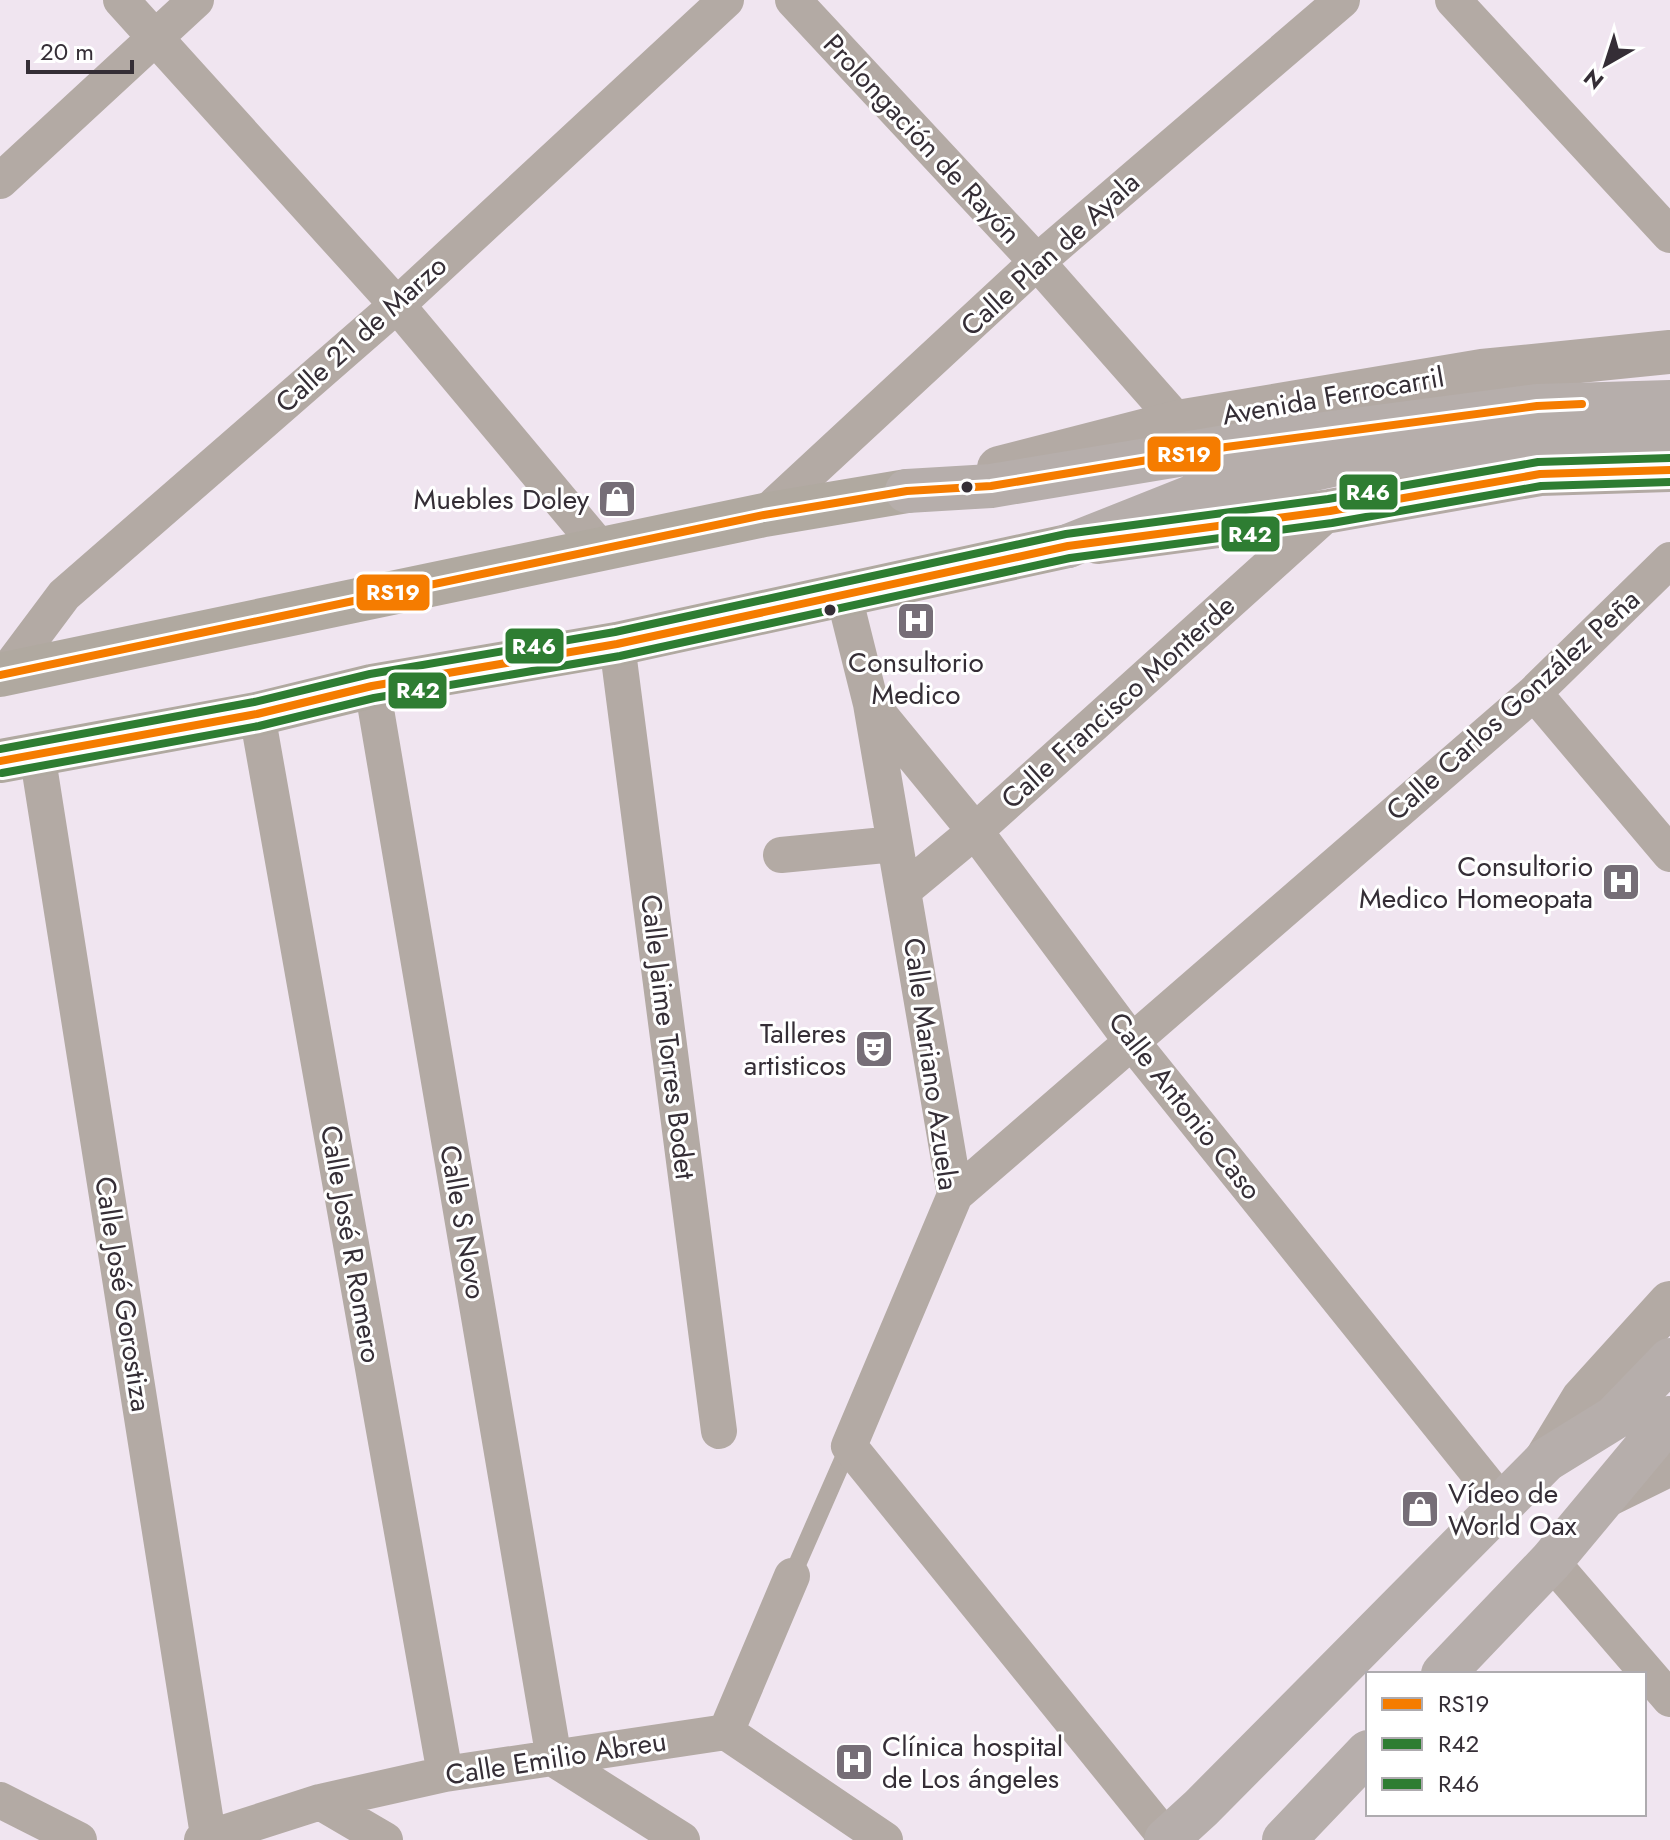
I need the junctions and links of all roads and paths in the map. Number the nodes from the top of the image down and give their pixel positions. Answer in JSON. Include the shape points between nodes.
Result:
{"nodes":[{"id":1,"x":121,"y":0,"type":"edge"},
{"id":2,"x":196,"y":0,"type":"edge"},
{"id":3,"x":726,"y":0,"type":"edge"},
{"id":4,"x":793,"y":0,"type":"edge"},
{"id":5,"x":1342,"y":0,"type":"edge"},
{"id":6,"x":1453,"y":0,"type":"edge"},
{"id":7,"x":156,"y":37,"type":"junction"},
{"id":8,"x":0,"y":181,"type":"edge"},
{"id":9,"x":1670,"y":235,"type":"edge"},
{"id":10,"x":1037,"y":262,"type":"junction"},
{"id":11,"x":397,"y":305,"type":"junction"},
{"id":12,"x":1670,"y":352,"type":"edge"},
{"id":13,"x":1670,"y":402,"type":"edge"},
{"id":14,"x":1178,"y":422,"type":"junction"},
{"id":15,"x":1534,"y":424,"type":"junction"},
{"id":16,"x":1670,"y":436,"type":"edge"},
{"id":17,"x":1670,"y":470,"type":"edge"},
{"id":18,"x":907,"y":491,"type":"junction"},
{"id":19,"x":1330,"y":511,"type":"junction"},
{"id":20,"x":764,"y":515,"type":"junction"},
{"id":21,"x":1068,"y":546,"type":"junction"},
{"id":22,"x":602,"y":550,"type":"junction"},
{"id":23,"x":1670,"y":560,"type":"edge"},
{"id":24,"x":844,"y":596,"type":"junction"},
{"id":25,"x":617,"y":644,"type":"junction"},
{"id":26,"x":3,"y":674,"type":"edge"},
{"id":27,"x":372,"y":686,"type":"junction"},
{"id":28,"x":1534,"y":693,"type":"junction"},
{"id":29,"x":871,"y":704,"type":"junction"},
{"id":30,"x":257,"y":714,"type":"junction"},
{"id":31,"x":19,"y":757,"type":"edge"},
{"id":32,"x":975,"y":831,"type":"junction"},
{"id":33,"x":895,"y":844,"type":"junction"},
{"id":34,"x":1670,"y":854,"type":"edge"},
{"id":35,"x":781,"y":855,"type":"dead end"},
{"id":36,"x":904,"y":890,"type":"junction"},
{"id":37,"x":1132,"y":1042,"type":"junction"},
{"id":38,"x":955,"y":1195,"type":"junction"},
{"id":39,"x":1670,"y":1303,"type":"edge"},
{"id":40,"x":1670,"y":1360,"type":"edge"},
{"id":41,"x":1670,"y":1418,"type":"edge"},
{"id":42,"x":719,"y":1431,"type":"dead end"},
{"id":43,"x":849,"y":1446,"type":"junction"},
{"id":44,"x":1546,"y":1460,"type":"junction"},
{"id":45,"x":1670,"y":1464,"type":"edge"},
{"id":46,"x":1609,"y":1494,"type":"junction"},
{"id":47,"x":1503,"y":1504,"type":"junction"},
{"id":48,"x":1551,"y":1561,"type":"junction"},
{"id":49,"x":792,"y":1576,"type":"joint"},
{"id":50,"x":1445,"y":1672,"type":"edge"},
{"id":51,"x":1670,"y":1699,"type":"edge"},
{"id":52,"x":726,"y":1732,"type":"junction"},
{"id":53,"x":1366,"y":1754,"type":"edge"},
{"id":54,"x":554,"y":1759,"type":"junction"},
{"id":55,"x":445,"y":1774,"type":"junction"},
{"id":56,"x":0,"y":1800,"type":"edge"},
{"id":57,"x":320,"y":1802,"type":"junction"},
{"id":58,"x":205,"y":1838,"type":"edge"},
{"id":59,"x":79,"y":1840,"type":"edge"},
{"id":60,"x":385,"y":1840,"type":"edge"},
{"id":61,"x":682,"y":1840,"type":"edge"},
{"id":62,"x":885,"y":1840,"type":"edge"},
{"id":63,"x":1167,"y":1840,"type":"edge"},
{"id":64,"x":1284,"y":1840,"type":"edge"}],
"edges":[{"from":1,"to":7,"type":"street"},
{"from":2,"to":7,"type":"street"},
{"from":3,"to":11,"type":"street","name":"Calle 21 de Marzo"},
{"from":4,"to":10,"type":"street","name":"Prolongación de Rayón"},
{"from":5,"to":10,"type":"street","name":"Calle Plan de Ayala"},
{"from":6,"to":9,"type":"street"},
{"from":7,"to":8,"type":"street"},
{"from":7,"to":11,"type":"street"},
{"from":10,"to":14,"type":"street","name":"Prolongación de Rayón"},
{"from":10,"to":20,"type":"street","name":"Calle Plan de Ayala"},
{"from":11,"to":22,"type":"street"},
{"from":11,"to":26,"type":"street","name":"Calle 21 de Marzo","via":[[64,595]]},
{"from":12,"to":14,"type":"street","name":"Avenida Ferrocarril","via":[[1482,371]]},
{"from":13,"to":15,"type":"main road"},
{"from":14,"to":18,"type":"street","name":"Avenida Ferrocarril"},
{"from":15,"to":16,"type":"main road"},
{"from":15,"to":18,"type":"main road","name":"Avenida Ferrocarril","via":[[1226,447],[991,486]]},
{"from":15,"to":21,"type":"main road","via":[[1199,494]]},
{"from":17,"to":19,"type":"street","via":[[1540,474]]},
{"from":18,"to":20,"type":"main road","name":"Avenida Ferrocarril"},
{"from":19,"to":21,"type":"street"},
{"from":19,"to":32,"type":"street","name":"Calle Francisco Monterde"},
{"from":20,"to":22,"type":"main road","name":"Avenida Ferrocarril"},
{"from":21,"to":24,"type":"main road"},
{"from":22,"to":26,"type":"main road","name":"Avenida Ferrocarril"},
{"from":23,"to":28,"type":"street","name":"Calle Carlos González Peña"},
{"from":24,"to":25,"type":"main road"},
{"from":24,"to":29,"type":"street","name":"Calle Mariano Azuela"},
{"from":25,"to":27,"type":"main road"},
{"from":25,"to":42,"type":"street","name":"Calle Jaime Torres Bodet"},
{"from":27,"to":30,"type":"main road"},
{"from":27,"to":54,"type":"street","name":"Calle S Novo"},
{"from":28,"to":34,"type":"street"},
{"from":28,"to":37,"type":"street","name":"Calle Carlos González Peña"},
{"from":29,"to":32,"type":"street","name":"Calle Antonio Caso"},
{"from":29,"to":33,"type":"street","name":"Calle Mariano Azuela"},
{"from":30,"to":31,"type":"main road"},
{"from":30,"to":55,"type":"street","name":"Calle José R Romero"},
{"from":31,"to":58,"type":"street","name":"Calle José Gorostiza"},
{"from":32,"to":36,"type":"street","name":"Calle Francisco Monterde"},
{"from":32,"to":37,"type":"street","name":"Calle Antonio Caso"},
{"from":33,"to":35,"type":"street"},
{"from":33,"to":36,"type":"street","name":"Calle Mariano Azuela"},
{"from":36,"to":38,"type":"street","name":"Calle Mariano Azuela"},
{"from":37,"to":38,"type":"street","name":"Calle Carlos González Peña"},
{"from":37,"to":47,"type":"street","name":"Calle Antonio Caso"},
{"from":38,"to":43,"type":"street","name":"Calle Mariano Azuela"},
{"from":39,"to":44,"type":"street","via":[[1583,1399]]},
{"from":40,"to":44,"type":"main road","via":[[1614,1418]]},
{"from":41,"to":46,"type":"main road"},
{"from":43,"to":49,"type":"lane","name":"Calle Mariano Azuela"},
{"from":43,"to":63,"type":"street"},
{"from":44,"to":47,"type":"main road"},
{"from":45,"to":46,"type":"street"},
{"from":46,"to":48,"type":"main road"},
{"from":47,"to":63,"type":"main road"},
{"from":48,"to":50,"type":"main road"},
{"from":48,"to":51,"type":"street"},
{"from":49,"to":52,"type":"street","name":"Calle Mariano Azuela"},
{"from":52,"to":54,"type":"street","name":"Calle Emilio Abreu"},
{"from":52,"to":62,"type":"street"},
{"from":53,"to":64,"type":"main road"},
{"from":54,"to":55,"type":"street","name":"Calle Emilio Abreu"},
{"from":54,"to":61,"type":"street"},
{"from":55,"to":57,"type":"street","name":"Calle Emilio Abreu"},
{"from":56,"to":59,"type":"street"},
{"from":57,"to":58,"type":"street","name":"Calle Emilio Abreu"},
{"from":57,"to":60,"type":"street"}]}
